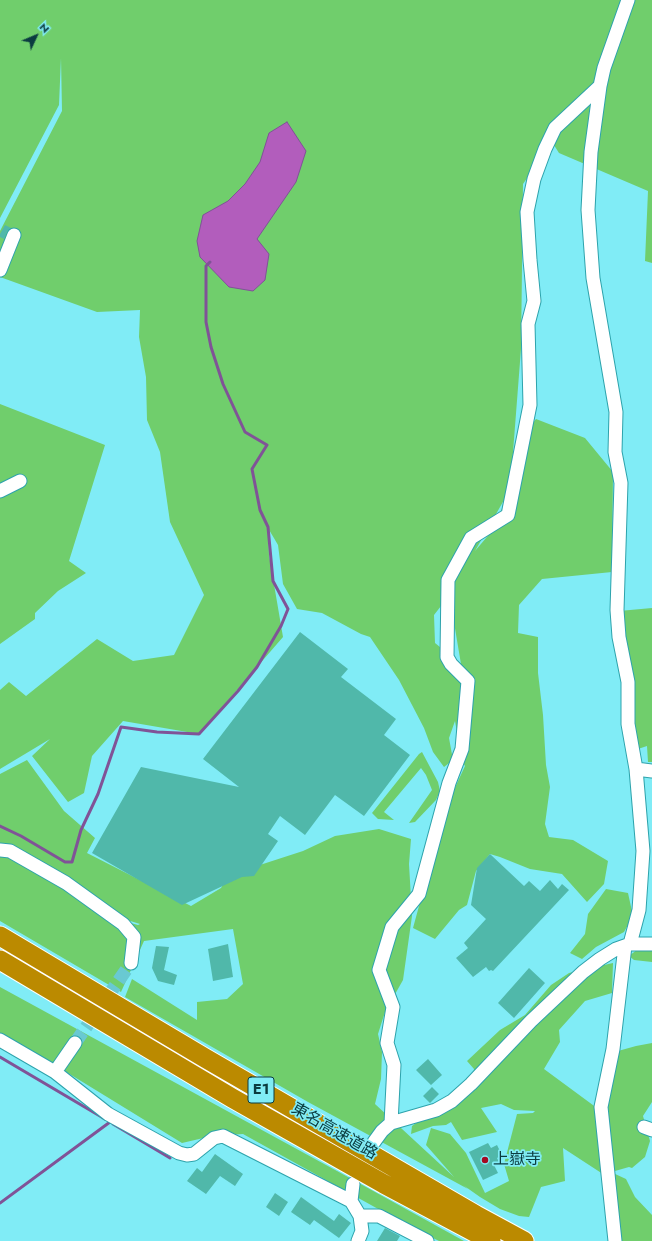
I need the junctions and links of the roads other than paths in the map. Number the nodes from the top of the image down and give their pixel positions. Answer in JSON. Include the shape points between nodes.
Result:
{"nodes":[{"id":1,"x":628,"y":0,"type":"edge"},
{"id":2,"x":600,"y":86,"type":"junction"},
{"id":3,"x":14,"y":235,"type":"dead end"},
{"id":4,"x":0,"y":270,"type":"edge"},
{"id":5,"x":20,"y":481,"type":"dead end"},
{"id":6,"x":0,"y":491,"type":"edge"},
{"id":7,"x":636,"y":769,"type":"junction"},
{"id":8,"x":652,"y":771,"type":"edge"},
{"id":9,"x":0,"y":850,"type":"edge"},
{"id":10,"x":0,"y":936,"type":"edge"},
{"id":11,"x":652,"y":944,"type":"edge"},
{"id":12,"x":627,"y":945,"type":"junction"},
{"id":13,"x":0,"y":960,"type":"edge"},
{"id":14,"x":130,"y":963,"type":"tunnel mouth"},
{"id":15,"x":75,"y":1043,"type":"tunnel mouth"},
{"id":16,"x":2,"y":1045,"type":"edge"},
{"id":17,"x":55,"y":1072,"type":"junction"},
{"id":18,"x":391,"y":1123,"type":"junction"},
{"id":19,"x":374,"y":1142,"type":"dead end"},
{"id":20,"x":353,"y":1184,"type":"dead end"},
{"id":21,"x":351,"y":1201,"type":"junction"},
{"id":22,"x":360,"y":1216,"type":"junction"},
{"id":23,"x":358,"y":1241,"type":"edge"},
{"id":24,"x":427,"y":1241,"type":"edge"},
{"id":25,"x":491,"y":1241,"type":"edge"},
{"id":26,"x":524,"y":1241,"type":"edge"},
{"id":27,"x":615,"y":1241,"type":"edge"}],
"edges":[{"from":1,"to":2,"type":"street"},
{"from":2,"to":7,"type":"street","via":[[591,152],[588,210],[593,278],[616,412],[615,452],[620,484],[617,610],[628,682],[628,724]]},
{"from":2,"to":18,"type":"street","via":[[555,128],[534,179],[527,212],[534,301],[528,324],[530,405],[508,515],[471,538],[448,580],[447,657],[468,682],[462,749],[449,783],[419,894],[392,927],[379,970],[393,1007],[387,1043],[394,1065]]},
{"from":3,"to":4,"type":"street"},
{"from":5,"to":6,"type":"street"},
{"from":7,"to":8,"type":"street"},
{"from":7,"to":12,"type":"street","via":[[643,851],[639,910]]},
{"from":9,"to":14,"type":"street","via":[[10,851],[66,883],[123,924],[134,937]]},
{"from":10,"to":26,"type":"highway","name":"東名高速道路","number":"E1","via":[[205,1058]]},
{"from":11,"to":12,"type":"street"},
{"from":12,"to":18,"type":"street","via":[[616,949],[583,972],[452,1101],[436,1110]]},
{"from":12,"to":27,"type":"street","via":[[613,1049],[601,1107]]},
{"from":13,"to":25,"type":"highway","name":"東名高速道路","number":"E1","via":[[239,1102]]},
{"from":15,"to":17,"type":"street"},
{"from":16,"to":17,"type":"street"},
{"from":17,"to":21,"type":"street","via":[[108,1114],[179,1153],[194,1154],[214,1138],[223,1136]]},
{"from":18,"to":19,"type":"street"},
{"from":20,"to":21,"type":"street"},
{"from":21,"to":22,"type":"street"},
{"from":22,"to":23,"type":"street","via":[[362,1231]]},
{"from":22,"to":24,"type":"street","via":[[379,1216]]}]}
